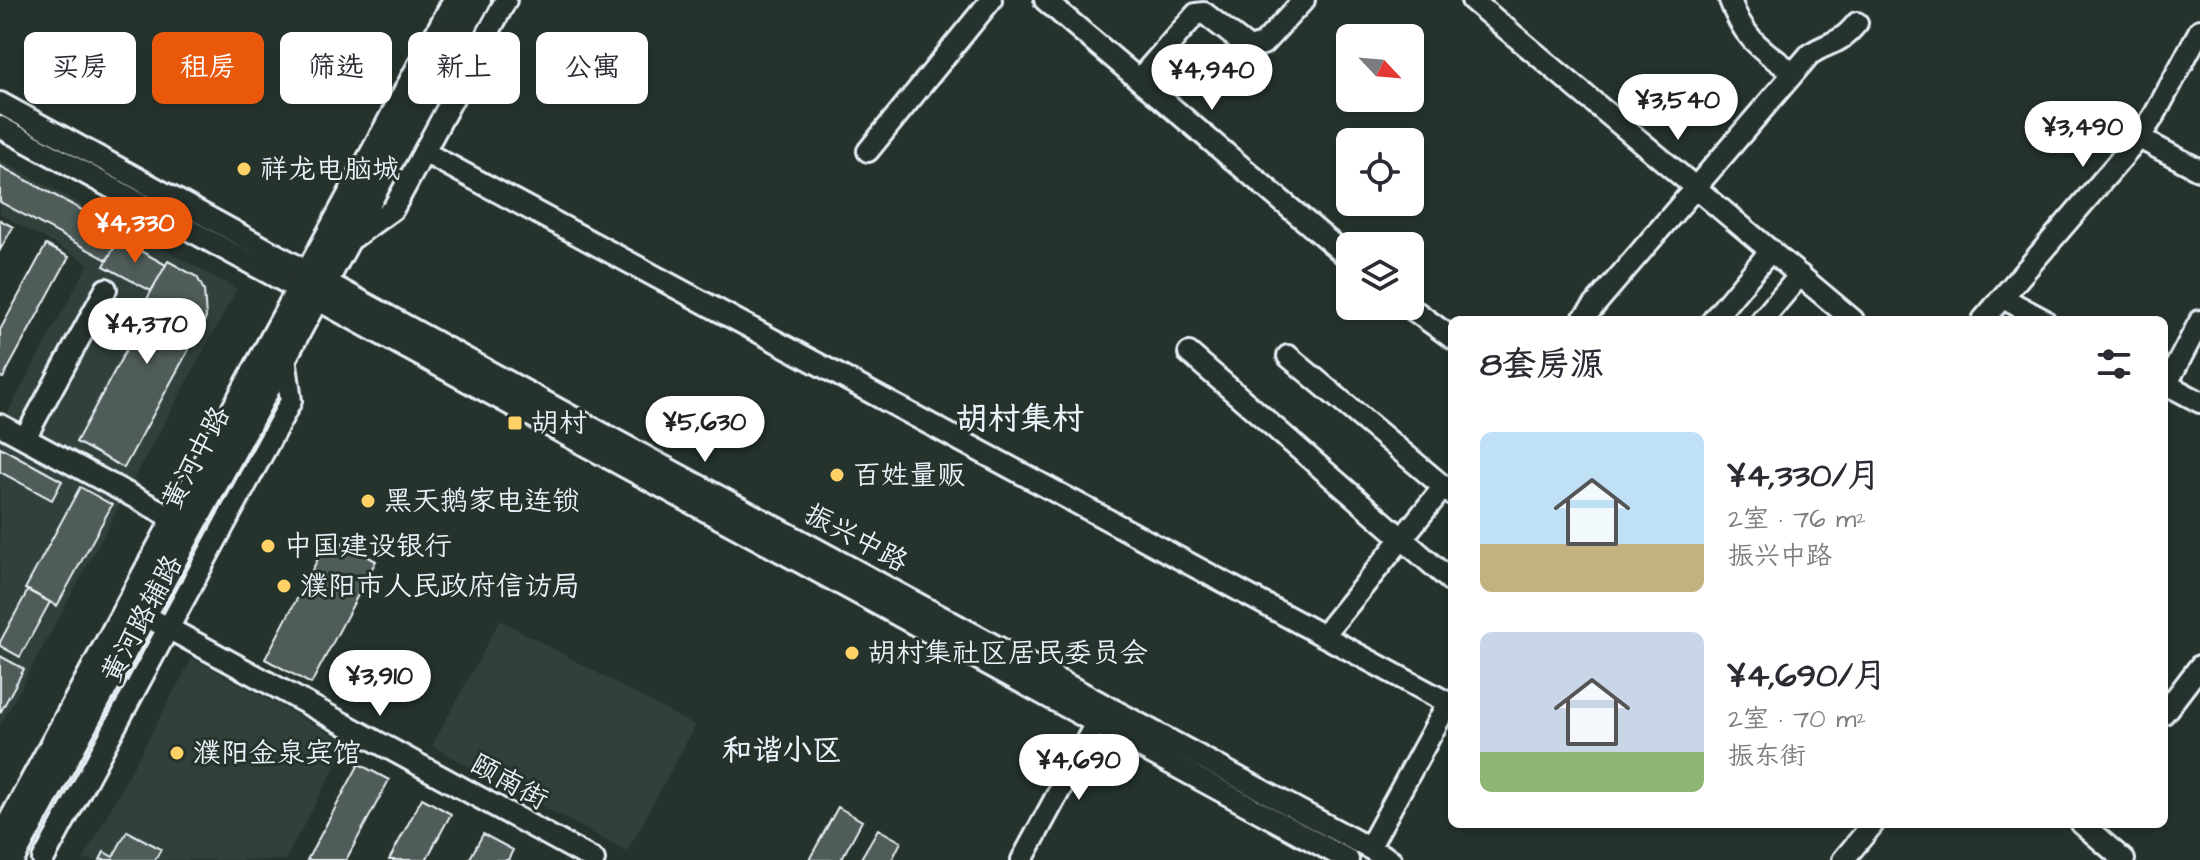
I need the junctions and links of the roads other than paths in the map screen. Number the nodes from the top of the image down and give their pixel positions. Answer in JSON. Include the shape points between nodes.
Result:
{"nodes":[{"id":1,"x":456,"y":0,"type":"edge"},
{"id":2,"x":478,"y":0,"type":"edge"},
{"id":3,"x":506,"y":0,"type":"edge"},
{"id":4,"x":991,"y":0,"type":"edge"},
{"id":5,"x":1045,"y":0,"type":"edge"},
{"id":6,"x":1304,"y":0,"type":"edge"},
{"id":7,"x":1472,"y":0,"type":"edge"},
{"id":8,"x":1730,"y":0,"type":"edge"},
{"id":9,"x":1857,"y":23,"type":"dead end"},
{"id":10,"x":2200,"y":30,"type":"edge"},
{"id":11,"x":1793,"y":73,"type":"junction"},
{"id":12,"x":1140,"y":78,"type":"junction"},
{"id":13,"x":0,"y":103,"type":"edge"},
{"id":14,"x":0,"y":127,"type":"edge"},
{"id":15,"x":2139,"y":138,"type":"junction"},
{"id":16,"x":868,"y":151,"type":"dead end"},
{"id":17,"x":424,"y":152,"type":"junction"},
{"id":18,"x":2200,"y":170,"type":"edge"},
{"id":19,"x":1697,"y":187,"type":"junction"},
{"id":20,"x":346,"y":243,"type":"junction"},
{"id":21,"x":1336,"y":247,"type":"edge"},
{"id":22,"x":1771,"y":250,"type":"junction"},
{"id":23,"x":1800,"y":275,"type":"junction"},
{"id":24,"x":312,"y":286,"type":"junction"},
{"id":25,"x":106,"y":289,"type":"dead end"},
{"id":26,"x":2003,"y":298,"type":"junction"},
{"id":27,"x":1585,"y":316,"type":"edge"},
{"id":28,"x":1716,"y":316,"type":"edge"},
{"id":29,"x":1765,"y":316,"type":"edge"},
{"id":30,"x":1848,"y":316,"type":"edge"},
{"id":31,"x":1987,"y":316,"type":"edge"},
{"id":32,"x":2037,"y":316,"type":"edge"},
{"id":33,"x":1424,"y":318,"type":"edge"},
{"id":34,"x":2200,"y":321,"type":"edge"},
{"id":35,"x":1448,"y":335,"type":"edge"},
{"id":36,"x":1189,"y":353,"type":"dead end"},
{"id":37,"x":1288,"y":356,"type":"dead end"},
{"id":38,"x":285,"y":357,"type":"junction"},
{"id":39,"x":2168,"y":380,"type":"edge"},
{"id":40,"x":2168,"y":386,"type":"edge"},
{"id":41,"x":2200,"y":402,"type":"edge"},
{"id":42,"x":0,"y":425,"type":"edge"},
{"id":43,"x":25,"y":438,"type":"junction"},
{"id":44,"x":1448,"y":488,"type":"edge"},
{"id":45,"x":1448,"y":491,"type":"edge"},
{"id":46,"x":175,"y":519,"type":"junction"},
{"id":47,"x":1401,"y":538,"type":"junction"},
{"id":48,"x":1448,"y":579,"type":"edge"},
{"id":49,"x":144,"y":615,"type":"junction"},
{"id":50,"x":169,"y":629,"type":"junction"},
{"id":51,"x":1323,"y":636,"type":"junction"},
{"id":52,"x":2200,"y":666,"type":"edge"},
{"id":53,"x":1448,"y":703,"type":"edge"},
{"id":54,"x":1448,"y":708,"type":"edge"},
{"id":55,"x":2168,"y":708,"type":"edge"},
{"id":56,"x":1096,"y":723,"type":"junction"},
{"id":57,"x":1870,"y":828,"type":"edge"},
{"id":58,"x":2086,"y":828,"type":"edge"},
{"id":59,"x":0,"y":842,"type":"edge"},
{"id":60,"x":1369,"y":848,"type":"junction"},
{"id":61,"x":2121,"y":859,"type":"edge"},
{"id":62,"x":11,"y":860,"type":"edge"},
{"id":63,"x":43,"y":860,"type":"edge"},
{"id":64,"x":594,"y":860,"type":"edge"},
{"id":65,"x":1022,"y":860,"type":"edge"},
{"id":66,"x":1348,"y":860,"type":"edge"},
{"id":67,"x":1391,"y":860,"type":"edge"},
{"id":68,"x":1843,"y":860,"type":"edge"}],
"edges":[{"from":1,"to":24,"type":"main road","name":"黄河中路"},
{"from":2,"to":20,"type":"main road","name":"黄河中路"},
{"from":3,"to":17,"type":"street"},
{"from":4,"to":16,"type":"street"},
{"from":5,"to":12,"type":"street"},
{"from":6,"to":12,"type":"street","via":[[1263,44],[1249,48],[1204,13],[1196,14]]},
{"from":7,"to":19,"type":"street"},
{"from":8,"to":11,"type":"street","via":[[1750,40]]},
{"from":9,"to":11,"type":"street","via":[[1844,39],[1810,54]]},
{"from":10,"to":15,"type":"street"},
{"from":11,"to":19,"type":"street"},
{"from":12,"to":21,"type":"street"},
{"from":13,"to":24,"type":"street","name":"振兴中路"},
{"from":14,"to":24,"type":"street","name":"振兴中路"},
{"from":15,"to":18,"type":"street"},
{"from":15,"to":26,"type":"street"},
{"from":17,"to":20,"type":"street","via":[[393,209]]},
{"from":17,"to":51,"type":"street"},
{"from":19,"to":22,"type":"street"},
{"from":19,"to":27,"type":"street"},
{"from":20,"to":24,"type":"main road","name":"黄河中路"},
{"from":22,"to":23,"type":"street"},
{"from":22,"to":28,"type":"street"},
{"from":23,"to":29,"type":"street"},
{"from":23,"to":30,"type":"street"},
{"from":24,"to":38,"type":"main road","name":"黄河中路"},
{"from":24,"to":46,"type":"main road","name":"黄河中路"},
{"from":24,"to":56,"type":"street","name":"振兴中路"},
{"from":24,"to":60,"type":"street","name":"振兴中路"},
{"from":25,"to":43,"type":"street"},
{"from":26,"to":31,"type":"street"},
{"from":26,"to":32,"type":"street"},
{"from":33,"to":35,"type":"street"},
{"from":34,"to":39,"type":"street"},
{"from":36,"to":47,"type":"street"},
{"from":37,"to":44,"type":"street"},
{"from":38,"to":49,"type":"main road","name":"黄河中路"},
{"from":38,"to":50,"type":"street","name":"黄河路辅路","via":[[291,401]]},
{"from":40,"to":41,"type":"street"},
{"from":42,"to":43,"type":"street"},
{"from":43,"to":46,"type":"street"},
{"from":45,"to":47,"type":"street","via":[[1438,494]]},
{"from":46,"to":59,"type":"main road","name":"黄河中路"},
{"from":47,"to":48,"type":"street"},
{"from":47,"to":51,"type":"street"},
{"from":49,"to":50,"type":"street","name":"颐南街"},
{"from":49,"to":62,"type":"main road","name":"黄河中路"},
{"from":50,"to":63,"type":"street","name":"黄河路辅路"},
{"from":50,"to":64,"type":"street","name":"颐南街"},
{"from":51,"to":53,"type":"street"},
{"from":52,"to":55,"type":"street"},
{"from":54,"to":60,"type":"street"},
{"from":56,"to":65,"type":"street"},
{"from":56,"to":66,"type":"street","name":"振兴中路"},
{"from":57,"to":68,"type":"street"},
{"from":58,"to":61,"type":"street"},
{"from":60,"to":67,"type":"street","name":"振兴中路"}]}
